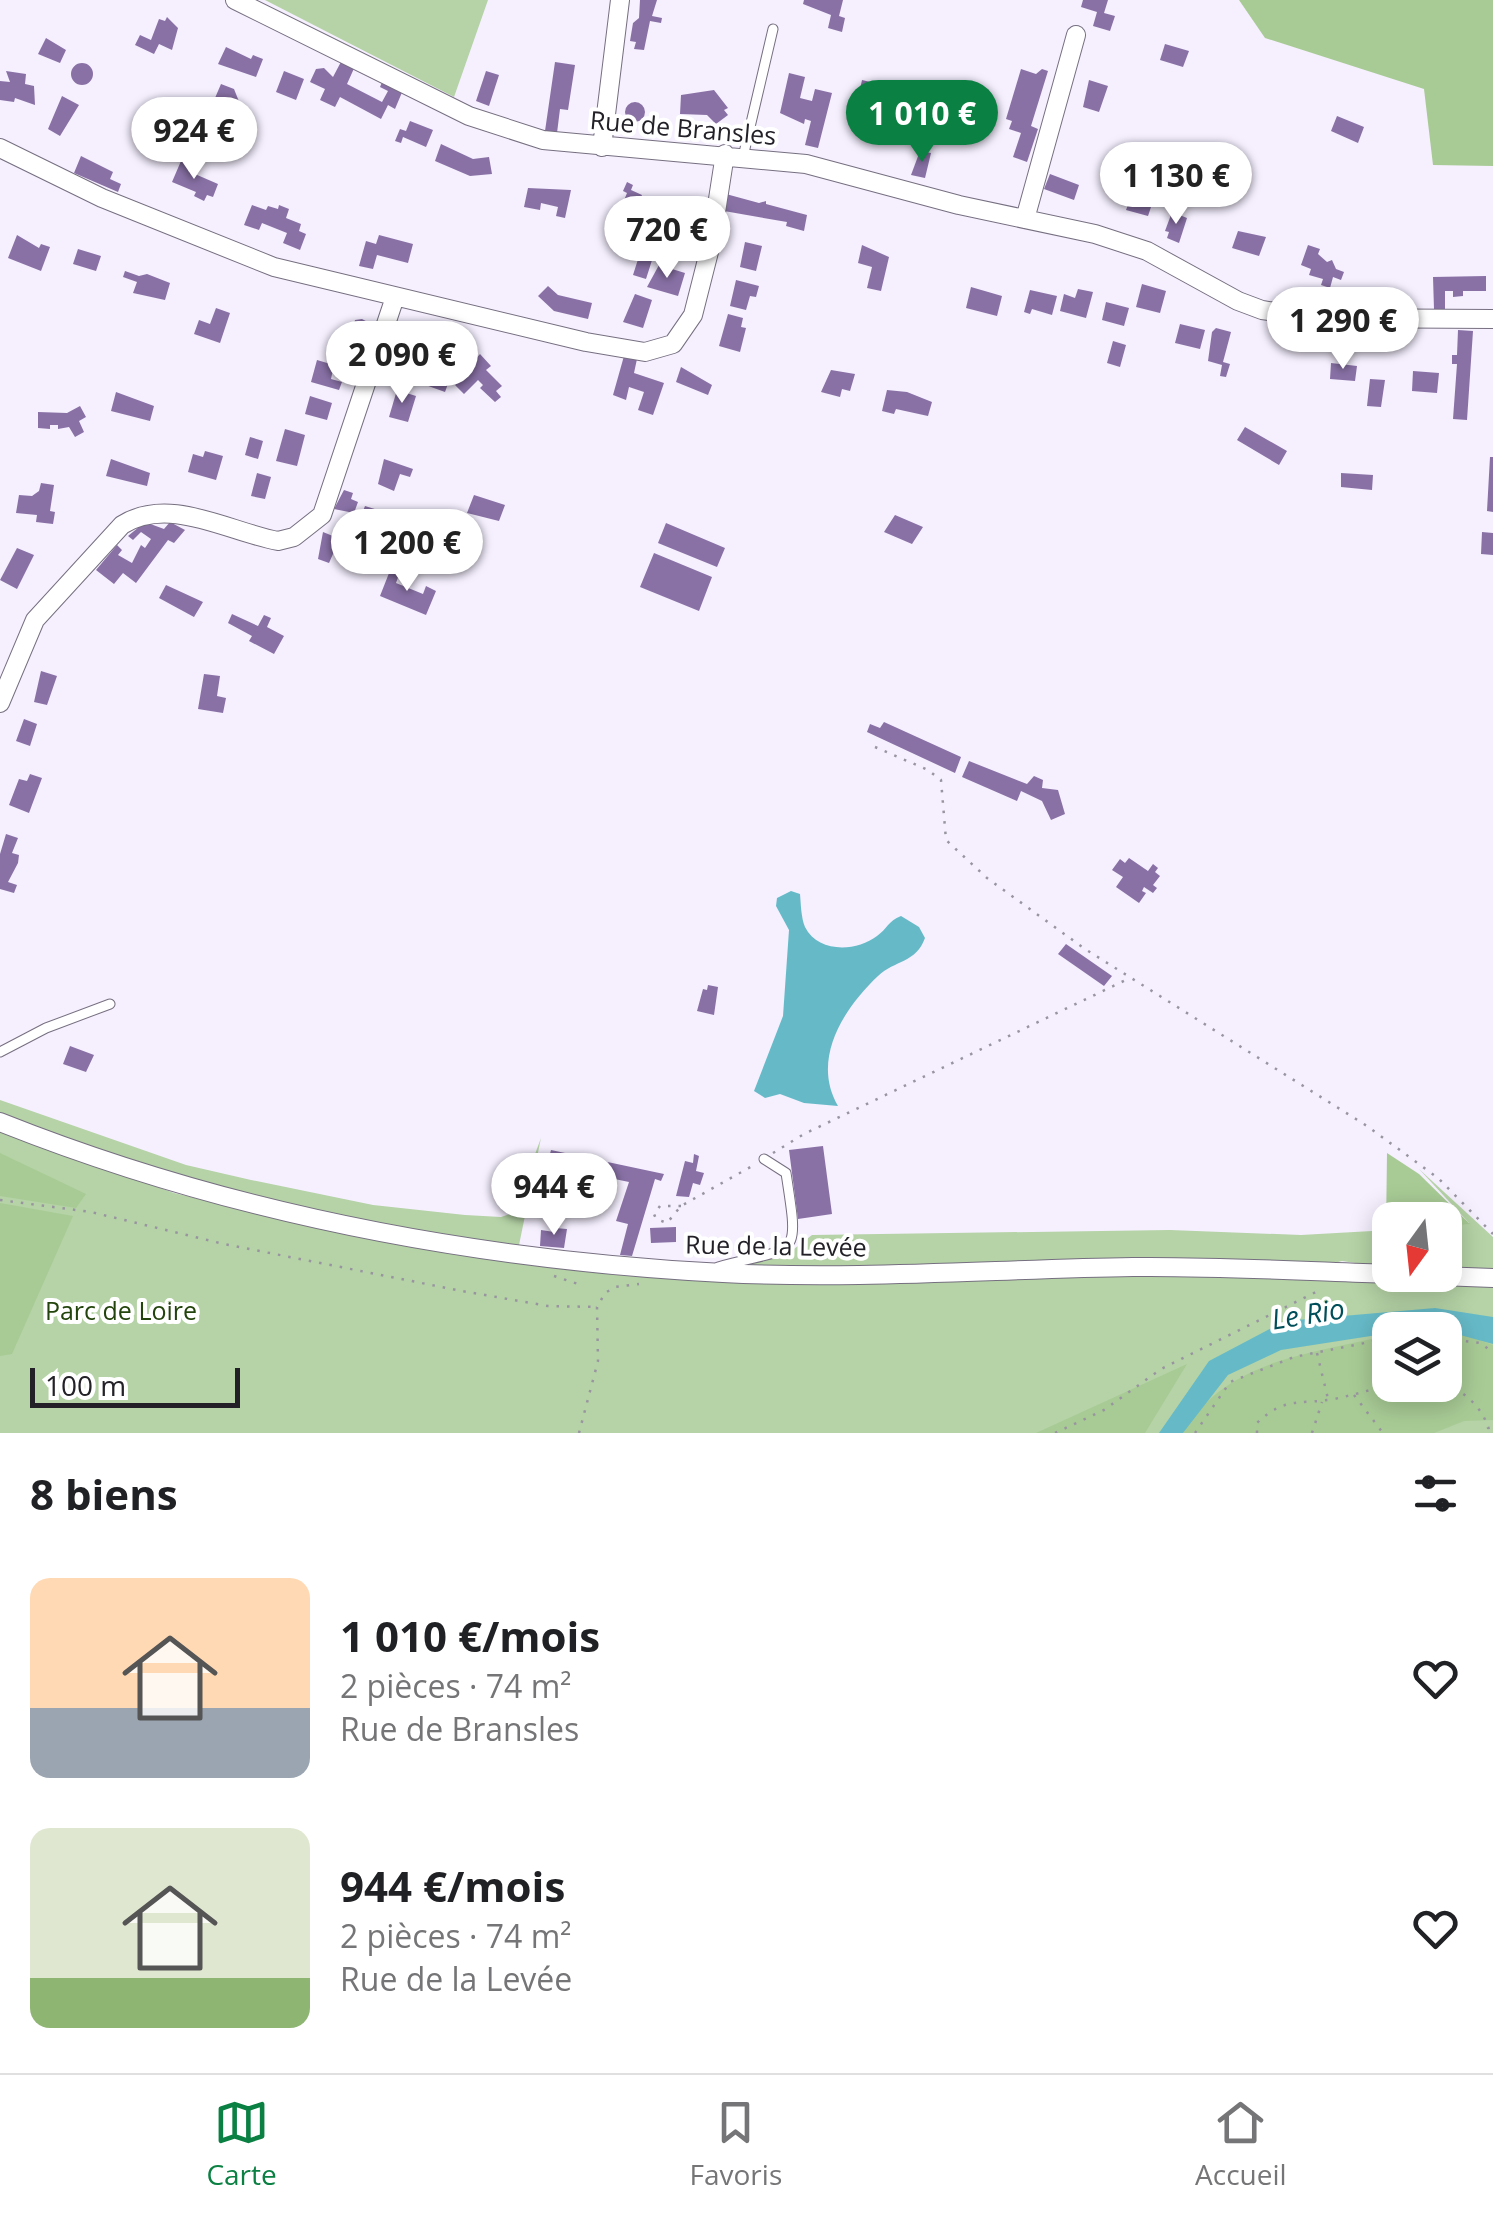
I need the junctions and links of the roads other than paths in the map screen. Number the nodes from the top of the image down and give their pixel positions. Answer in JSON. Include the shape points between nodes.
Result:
{"nodes":[{"id":1,"x":235,"y":0,"type":"edge"},
{"id":2,"x":620,"y":0,"type":"edge"},
{"id":3,"x":773,"y":29,"type":"dead end"},
{"id":4,"x":1076,"y":34,"type":"dead end"},
{"id":5,"x":602,"y":147,"type":"junction"},
{"id":6,"x":0,"y":148,"type":"edge"},
{"id":7,"x":734,"y":156,"type":"junction"},
{"id":8,"x":1025,"y":220,"type":"junction"},
{"id":9,"x":395,"y":298,"type":"junction"},
{"id":10,"x":1493,"y":319,"type":"edge"},
{"id":11,"x":0,"y":704,"type":"edge"},
{"id":12,"x":110,"y":1004,"type":"dead end"},
{"id":13,"x":0,"y":1052,"type":"edge"},
{"id":14,"x":0,"y":1122,"type":"edge"},
{"id":15,"x":764,"y":1159,"type":"road end"},
{"id":16,"x":703,"y":1271,"type":"junction"},
{"id":17,"x":1372,"y":1273,"type":"edge"},
{"id":18,"x":1462,"y":1277,"type":"edge"},
{"id":19,"x":1493,"y":1278,"type":"edge"}],
"edges":[{"from":1,"to":5,"type":"street","name":"Rue de Bransles","via":[[499,128]]},
{"from":2,"to":5,"type":"street"},
{"from":3,"to":7,"type":"lane"},
{"from":4,"to":8,"type":"street"},
{"from":5,"to":7,"type":"street","name":"Rue de Bransles"},
{"from":6,"to":9,"type":"street","via":[[102,198],[274,267]]},
{"from":7,"to":8,"type":"street","name":"Rue de Bransles","via":[[806,164]]},
{"from":7,"to":9,"type":"street","via":[[693,314],[673,344],[660,351],[586,342]]},
{"from":8,"to":10,"type":"street","name":"Rue de Bransles","via":[[1146,251],[1262,310],[1315,318]]},
{"from":9,"to":11,"type":"street","via":[[322,515],[278,541],[174,513],[137,516],[35,620]]},
{"from":12,"to":13,"type":"lane"},
{"from":14,"to":16,"type":"street","name":"Rue de la Levée","via":[[161,1180],[336,1224],[556,1258]]},
{"from":15,"to":16,"type":"lane","via":[[786,1174],[796,1234],[790,1246],[763,1259]]},
{"from":16,"to":17,"type":"street","name":"Rue de la Levée"},
{"from":18,"to":19,"type":"street"}]}
